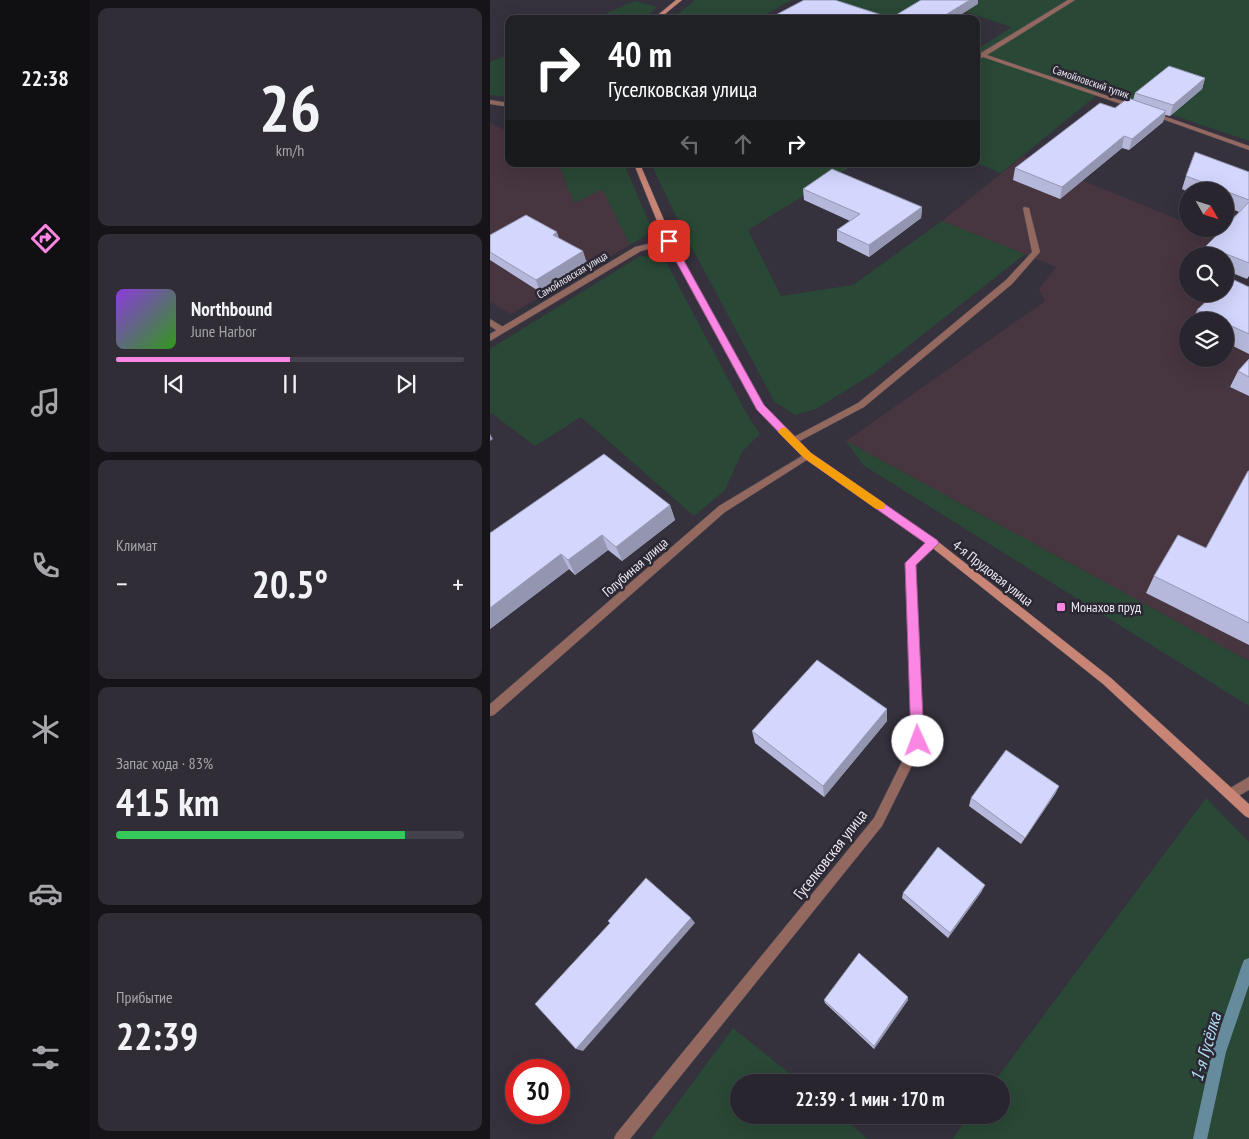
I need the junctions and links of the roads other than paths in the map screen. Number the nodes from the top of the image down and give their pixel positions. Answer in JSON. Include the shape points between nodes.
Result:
{"nodes":[{"id":1,"x":678,"y":0,"type":"edge"},
{"id":2,"x":1072,"y":0,"type":"edge"},
{"id":3,"x":660,"y":15,"type":"edge"},
{"id":4,"x":983,"y":55,"type":"junction"},
{"id":5,"x":980,"y":57,"type":"edge"},
{"id":6,"x":490,"y":102,"type":"edge"},
{"id":7,"x":498,"y":103,"type":"junction"},
{"id":8,"x":505,"y":104,"type":"edge"},
{"id":9,"x":490,"y":109,"type":"edge"},
{"id":10,"x":1140,"y":109,"type":"edge"},
{"id":11,"x":1149,"y":112,"type":"edge"},
{"id":12,"x":1249,"y":148,"type":"edge"},
{"id":13,"x":638,"y":167,"type":"edge"},
{"id":14,"x":1026,"y":208,"type":"dead end"},
{"id":15,"x":669,"y":241,"type":"junction"},
{"id":16,"x":490,"y":322,"type":"edge"},
{"id":17,"x":502,"y":330,"type":"junction"},
{"id":18,"x":490,"y":338,"type":"edge"},
{"id":19,"x":793,"y":441,"type":"junction"},
{"id":20,"x":808,"y":456,"type":"junction"},
{"id":21,"x":933,"y":543,"type":"junction"},
{"id":22,"x":490,"y":712,"type":"edge"},
{"id":23,"x":1249,"y":783,"type":"edge"},
{"id":24,"x":1231,"y":794,"type":"junction"},
{"id":25,"x":1249,"y":812,"type":"edge"},
{"id":26,"x":621,"y":1139,"type":"edge"}],
"edges":[{"from":1,"to":3,"type":"main road"},
{"from":2,"to":4,"type":"street"},
{"from":4,"to":5,"type":"street"},
{"from":4,"to":10,"type":"street","name":"Самойловский тупик"},
{"from":6,"to":7,"type":"street"},
{"from":7,"to":8,"type":"street"},
{"from":7,"to":9,"type":"street"},
{"from":11,"to":12,"type":"street"},
{"from":13,"to":15,"type":"main road","name":"4-я Прудовая улица"},
{"from":14,"to":19,"type":"street","via":[[1036,252],[1009,282],[861,405]]},
{"from":15,"to":17,"type":"street","name":"Самойловская улица","via":[[638,249]]},
{"from":15,"to":19,"type":"main road","name":"4-я Прудовая улица","via":[[760,408]]},
{"from":16,"to":17,"type":"street"},
{"from":17,"to":18,"type":"street","name":"Самойловская улица"},
{"from":19,"to":20,"type":"main road","name":"4-я Прудовая улица"},
{"from":20,"to":21,"type":"main road","name":"4-я Прудовая улица"},
{"from":20,"to":22,"type":"street","name":"Голубиная улица","via":[[722,510]]},
{"from":21,"to":24,"type":"main road","name":"4-я Прудовая улица","via":[[1107,681]]},
{"from":21,"to":26,"type":"street","name":"Гуселковская улица","via":[[910,563],[918,741],[878,822]]},
{"from":23,"to":24,"type":"street"},
{"from":24,"to":25,"type":"main road","name":"4-я Прудовая улица"}]}
